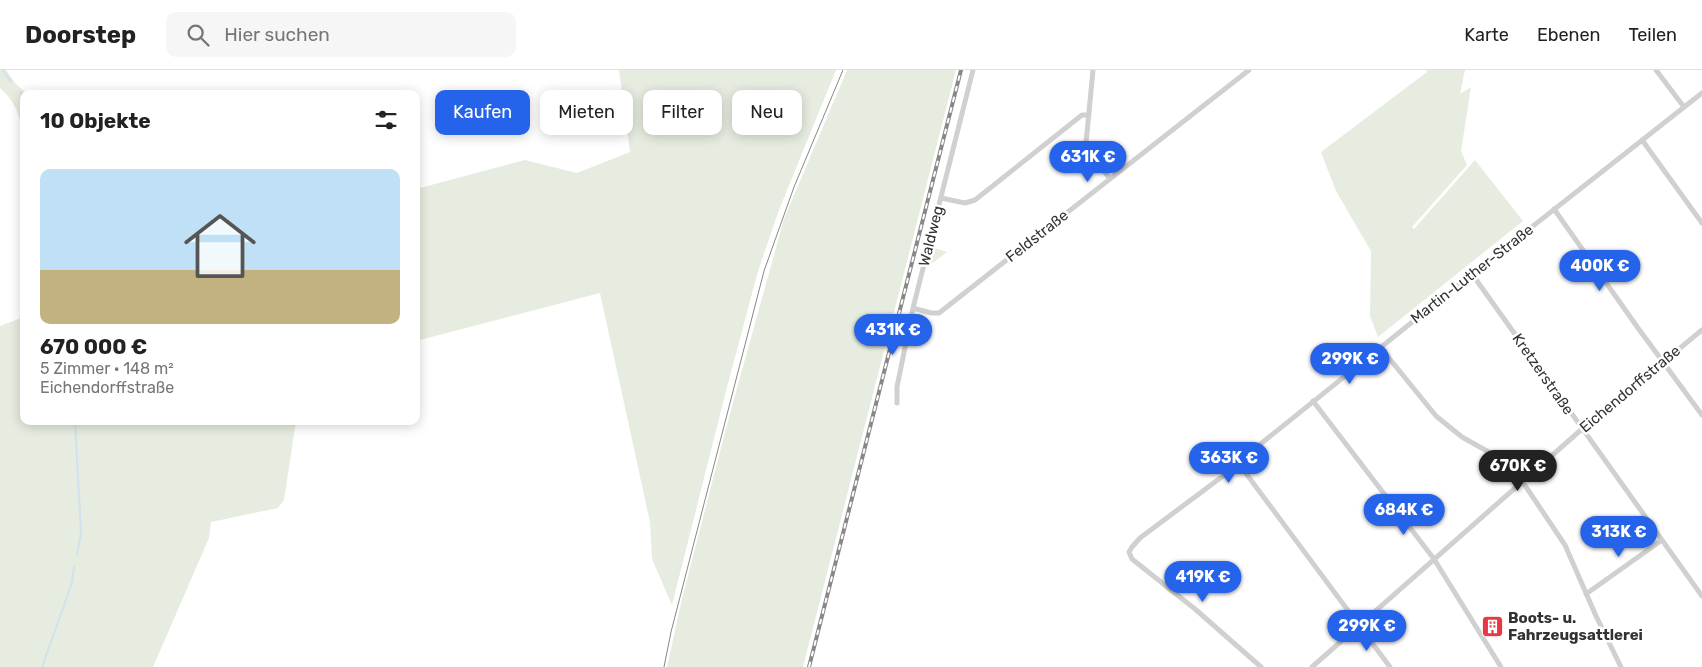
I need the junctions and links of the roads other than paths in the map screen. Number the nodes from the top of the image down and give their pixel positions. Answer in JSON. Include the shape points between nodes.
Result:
{"nodes":[{"id":1,"x":973,"y":70,"type":"edge"},
{"id":2,"x":1093,"y":70,"type":"edge"},
{"id":3,"x":1250,"y":70,"type":"edge"},
{"id":4,"x":1656,"y":70,"type":"edge"},
{"id":5,"x":1702,"y":93,"type":"edge"},
{"id":6,"x":1684,"y":107,"type":"junction"},
{"id":7,"x":1089,"y":115,"type":"junction"},
{"id":8,"x":1642,"y":140,"type":"junction"},
{"id":9,"x":1110,"y":179,"type":"junction"},
{"id":10,"x":941,"y":198,"type":"junction"},
{"id":11,"x":1554,"y":209,"type":"junction"},
{"id":12,"x":1702,"y":224,"type":"edge"},
{"id":13,"x":1472,"y":274,"type":"junction"},
{"id":14,"x":913,"y":308,"type":"junction"},
{"id":15,"x":1702,"y":330,"type":"edge"},
{"id":16,"x":1380,"y":347,"type":"junction"},
{"id":17,"x":1663,"y":362,"type":"junction"},
{"id":18,"x":1313,"y":401,"type":"junction"},
{"id":19,"x":897,"y":403,"type":"dead end"},
{"id":20,"x":1702,"y":415,"type":"edge"},
{"id":21,"x":1582,"y":429,"type":"junction"},
{"id":22,"x":1239,"y":464,"type":"junction"},
{"id":23,"x":1522,"y":481,"type":"junction"},
{"id":24,"x":1662,"y":540,"type":"junction"},
{"id":25,"x":1434,"y":559,"type":"junction"},
{"id":26,"x":1586,"y":594,"type":"junction"},
{"id":27,"x":1702,"y":596,"type":"edge"},
{"id":28,"x":1359,"y":625,"type":"junction"},
{"id":29,"x":1262,"y":667,"type":"edge"},
{"id":30,"x":1312,"y":667,"type":"edge"},
{"id":31,"x":1390,"y":667,"type":"edge"},
{"id":32,"x":1501,"y":667,"type":"edge"},
{"id":33,"x":1621,"y":667,"type":"edge"}],
"edges":[{"from":1,"to":10,"type":"street","name":"Waldweg"},
{"from":2,"to":7,"type":"street"},
{"from":3,"to":9,"type":"street","name":"Feldstraße"},
{"from":4,"to":6,"type":"street"},
{"from":5,"to":6,"type":"street","name":"Martin-Luther-Straße"},
{"from":6,"to":8,"type":"street","name":"Martin-Luther-Straße"},
{"from":7,"to":9,"type":"street","via":[[1085,135],[1088,149]]},
{"from":7,"to":10,"type":"street","via":[[1082,115],[974,200],[965,203]]},
{"from":8,"to":11,"type":"street","name":"Martin-Luther-Straße"},
{"from":8,"to":12,"type":"street"},
{"from":9,"to":14,"type":"street","name":"Feldstraße","via":[[939,313]]},
{"from":10,"to":14,"type":"street","name":"Waldweg"},
{"from":11,"to":13,"type":"street","name":"Martin-Luther-Straße"},
{"from":11,"to":17,"type":"street"},
{"from":13,"to":16,"type":"street","name":"Martin-Luther-Straße"},
{"from":13,"to":21,"type":"street","name":"Kretzerstraße"},
{"from":14,"to":19,"type":"street","name":"Waldweg","via":[[897,387]]},
{"from":15,"to":17,"type":"street","name":"Eichendorffstraße"},
{"from":16,"to":18,"type":"street","name":"Martin-Luther-Straße"},
{"from":16,"to":23,"type":"street","via":[[1436,416],[1462,437],[1503,460]]},
{"from":17,"to":20,"type":"street"},
{"from":17,"to":21,"type":"street","name":"Eichendorffstraße"},
{"from":18,"to":22,"type":"street","name":"Martin-Luther-Straße"},
{"from":18,"to":25,"type":"street"},
{"from":21,"to":23,"type":"street","name":"Eichendorffstraße"},
{"from":21,"to":24,"type":"street","name":"Kretzerstraße"},
{"from":22,"to":28,"type":"street"},
{"from":22,"to":29,"type":"street","name":"Martin-Luther-Straße","via":[[1140,538],[1129,552],[1132,558]]},
{"from":23,"to":25,"type":"street","name":"Eichendorffstraße"},
{"from":23,"to":26,"type":"street","via":[[1565,545]]},
{"from":24,"to":26,"type":"street"},
{"from":24,"to":27,"type":"street","name":"Kretzerstraße"},
{"from":25,"to":28,"type":"street","name":"Eichendorffstraße"},
{"from":25,"to":32,"type":"street"},
{"from":26,"to":33,"type":"street"},
{"from":28,"to":30,"type":"street","name":"Eichendorffstraße"},
{"from":28,"to":31,"type":"street"}]}
